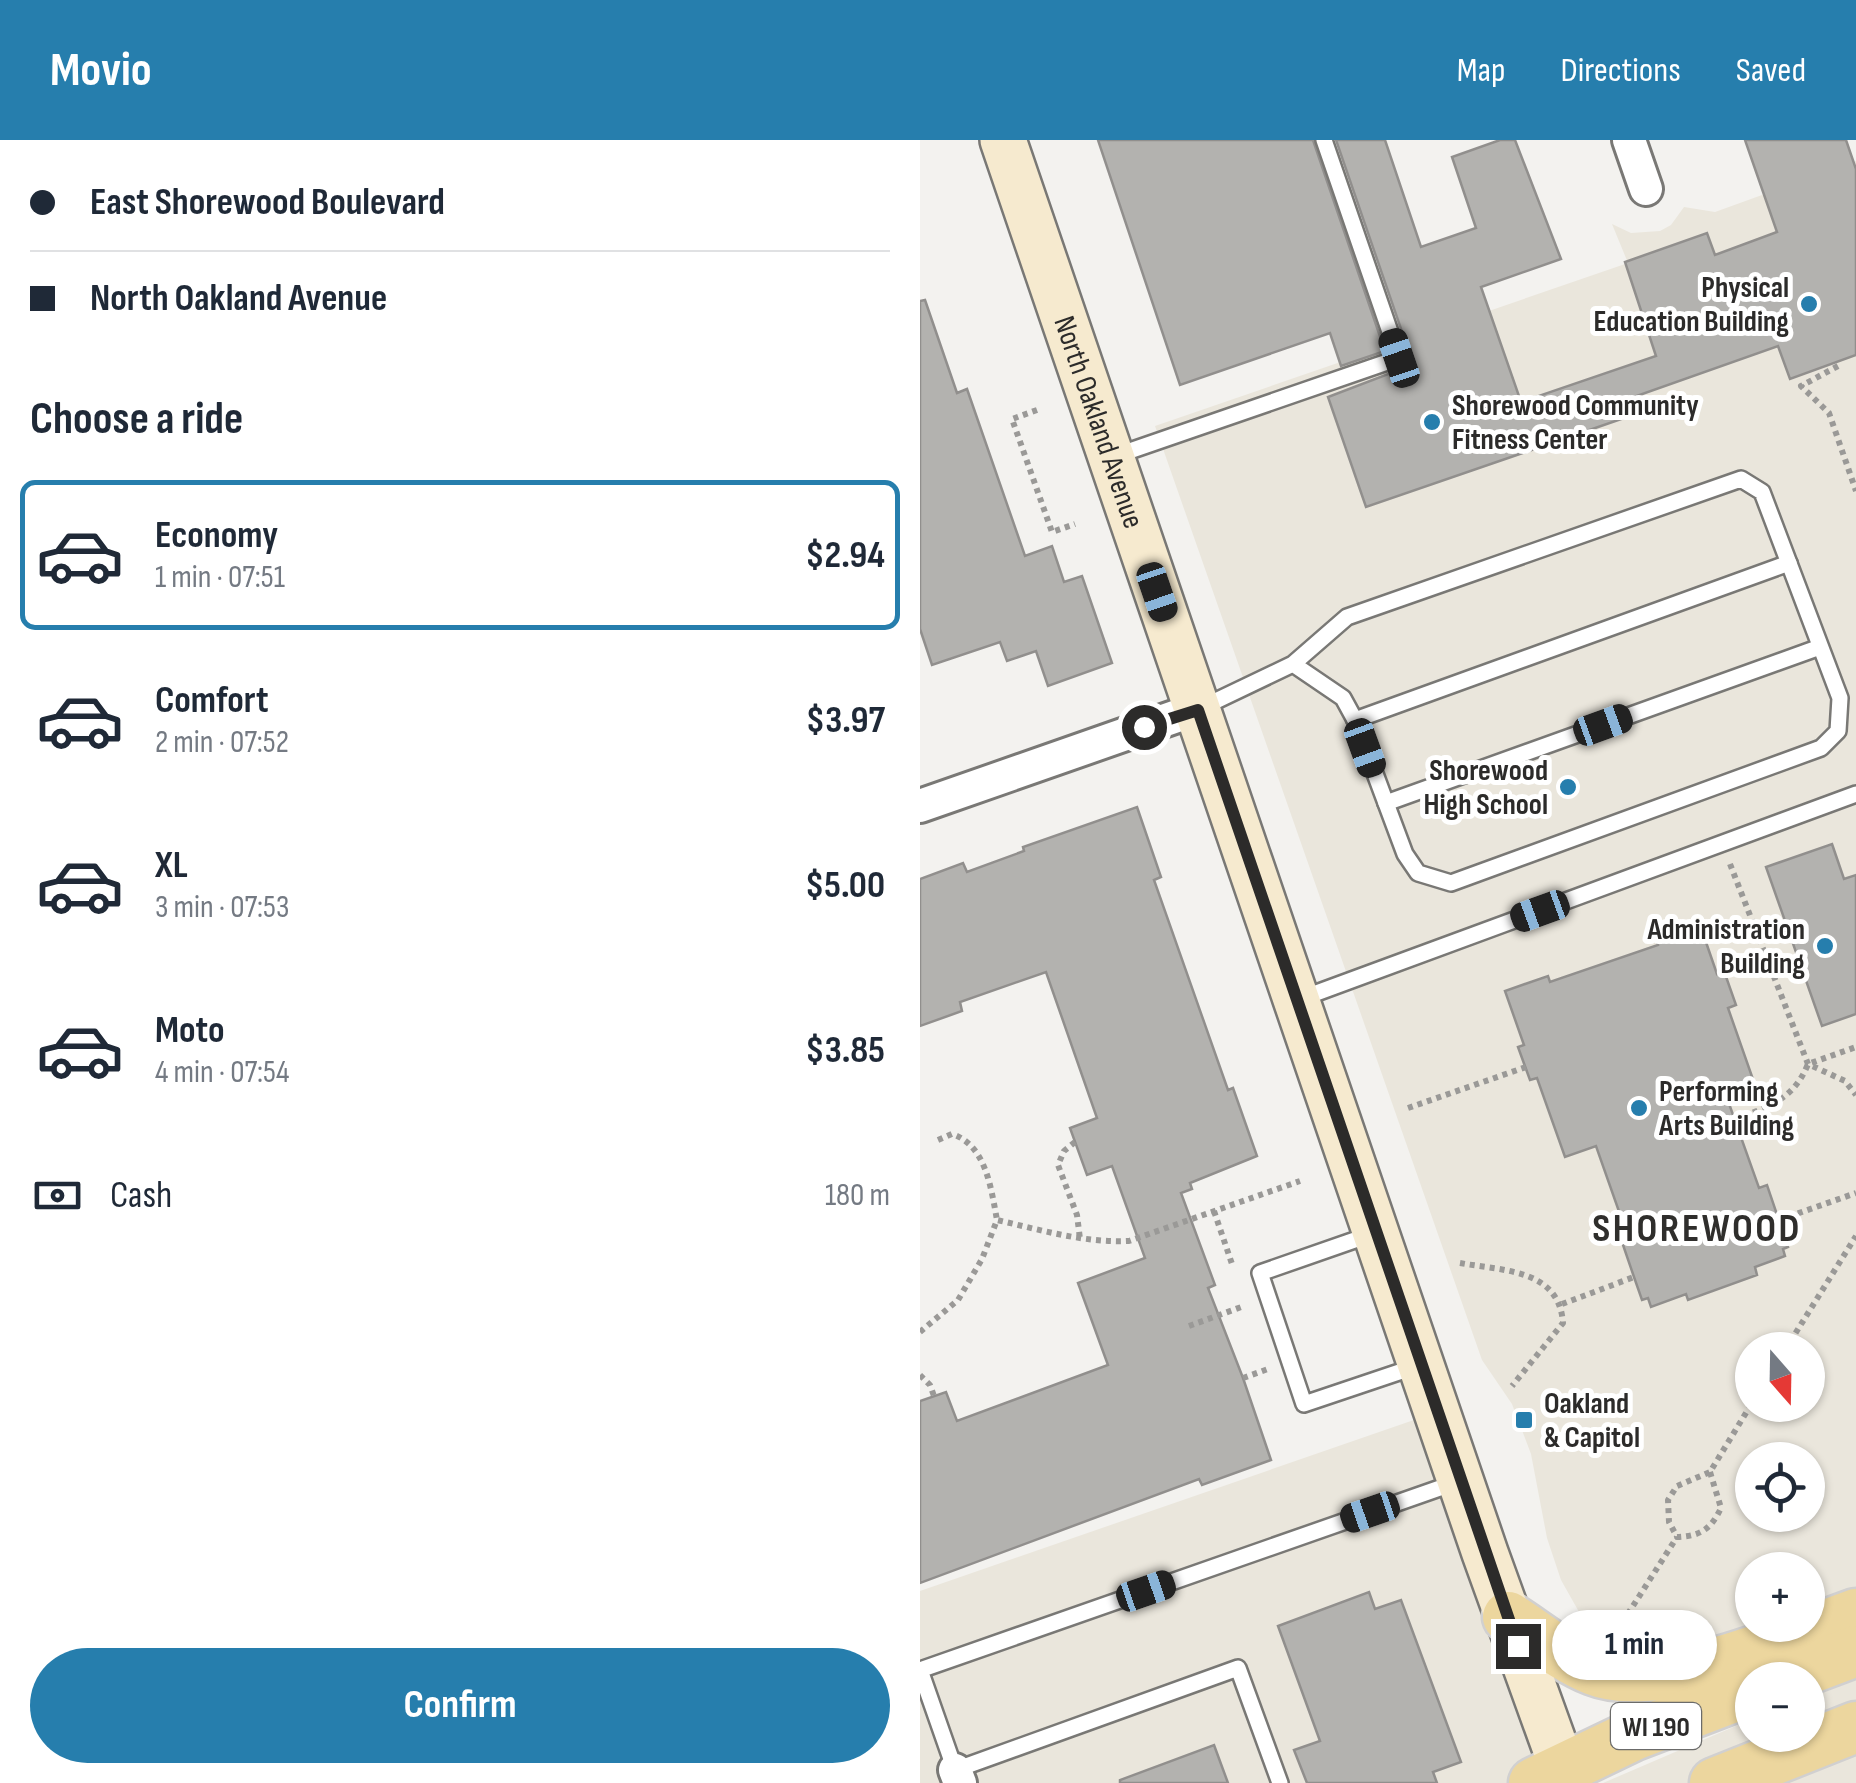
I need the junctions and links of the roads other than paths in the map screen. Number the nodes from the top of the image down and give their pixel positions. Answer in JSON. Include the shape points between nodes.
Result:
{"nodes":[{"id":1,"x":1003,"y":140,"type":"edge"},
{"id":2,"x":1324,"y":140,"type":"edge"},
{"id":3,"x":1629,"y":140,"type":"edge"},
{"id":4,"x":1646,"y":189,"type":"dead end"},
{"id":5,"x":1111,"y":457,"type":"junction"},
{"id":6,"x":1789,"y":564,"type":"junction"},
{"id":7,"x":1820,"y":647,"type":"junction"},
{"id":8,"x":1293,"y":664,"type":"junction"},
{"id":9,"x":1198,"y":710,"type":"junction"},
{"id":10,"x":1355,"y":720,"type":"junction"},
{"id":11,"x":1856,"y":794,"type":"edge"},
{"id":12,"x":1386,"y":803,"type":"junction"},
{"id":13,"x":920,"y":806,"type":"edge"},
{"id":14,"x":1296,"y":1000,"type":"junction"},
{"id":15,"x":1376,"y":1233,"type":"junction"},
{"id":16,"x":1421,"y":1364,"type":"junction"},
{"id":17,"x":1461,"y":1481,"type":"junction"},
{"id":18,"x":1856,"y":1614,"type":"edge"},
{"id":19,"x":1508,"y":1617,"type":"junction"},
{"id":20,"x":1856,"y":1651,"type":"edge"},
{"id":21,"x":1825,"y":1663,"type":"edge"},
{"id":22,"x":920,"y":1670,"type":"edge"},
{"id":23,"x":1735,"y":1696,"type":"edge"},
{"id":24,"x":1856,"y":1726,"type":"edge"},
{"id":25,"x":958,"y":1776,"type":"edge"},
{"id":26,"x":1555,"y":1778,"type":"edge"},
{"id":27,"x":1280,"y":1783,"type":"edge"},
{"id":28,"x":1715,"y":1783,"type":"edge"}],
"edges":[{"from":1,"to":5,"type":"main road","name":"North Oakland Avenue"},
{"from":2,"to":5,"type":"lane","via":[[1399,358]]},
{"from":3,"to":4,"type":"street"},
{"from":5,"to":9,"type":"main road","name":"North Oakland Avenue"},
{"from":6,"to":7,"type":"lane"},
{"from":6,"to":8,"type":"lane","via":[[1762,492],[1741,479],[1347,617]]},
{"from":6,"to":10,"type":"lane"},
{"from":7,"to":12,"type":"lane"},
{"from":7,"to":12,"type":"lane","via":[[1840,698],[1838,731],[1821,748],[1451,883],[1418,873]]},
{"from":8,"to":9,"type":"lane"},
{"from":8,"to":10,"type":"lane","via":[[1344,698]]},
{"from":9,"to":13,"type":"street"},
{"from":9,"to":14,"type":"main road","name":"North Oakland Avenue"},
{"from":10,"to":12,"type":"lane"},
{"from":11,"to":14,"type":"lane"},
{"from":14,"to":15,"type":"main road","name":"North Oakland Avenue"},
{"from":15,"to":16,"type":"main road","name":"North Oakland Avenue"},
{"from":15,"to":16,"type":"lane","via":[[1260,1273],[1304,1404]]},
{"from":16,"to":17,"type":"main road","name":"North Oakland Avenue"},
{"from":17,"to":19,"type":"main road","name":"North Oakland Avenue"},
{"from":17,"to":22,"type":"lane"},
{"from":18,"to":19,"type":"main road","via":[[1722,1662],[1636,1675],[1596,1671]]},
{"from":19,"to":26,"type":"main road","name":"North Oakland Avenue"},
{"from":20,"to":21,"type":"main road"},
{"from":22,"to":25,"type":"lane"},
{"from":23,"to":26,"type":"main road","number":"WI 190","via":[[1634,1734]]},
{"from":24,"to":28,"type":"main road","number":"WI 190"},
{"from":25,"to":27,"type":"lane","via":[[1238,1668]]}]}
